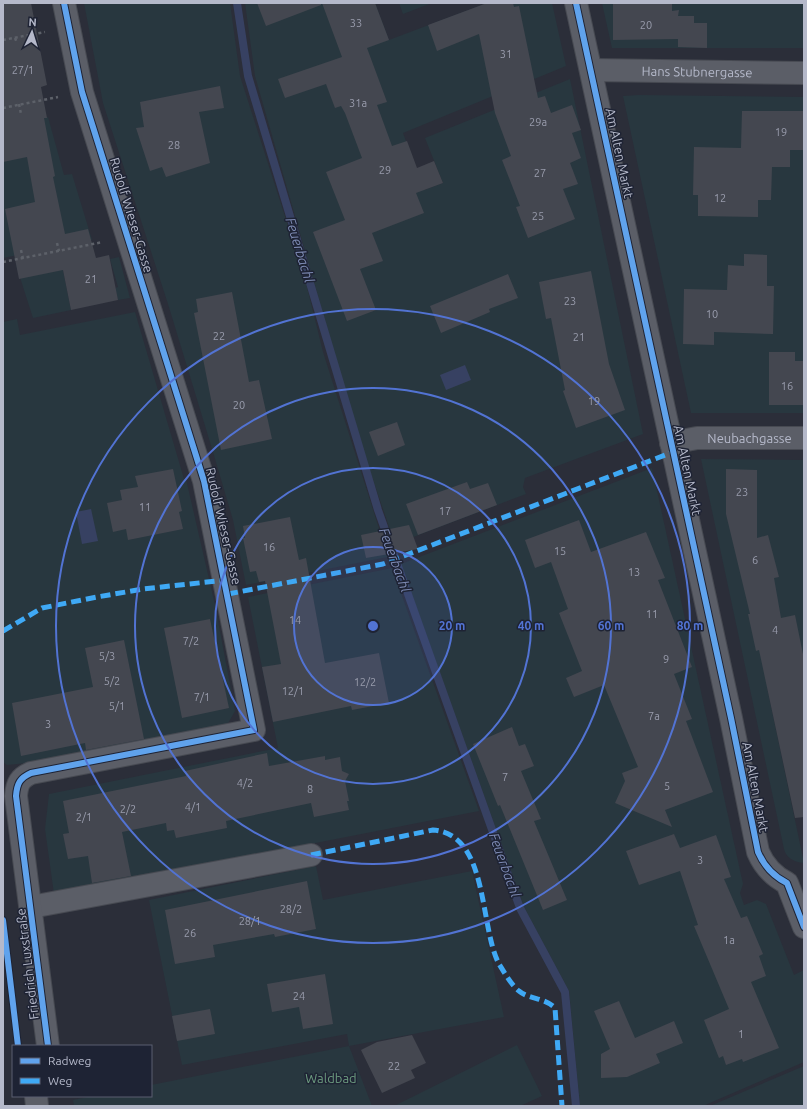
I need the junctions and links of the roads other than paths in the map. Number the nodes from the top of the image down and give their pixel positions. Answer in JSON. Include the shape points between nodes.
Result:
{"nodes":[{"id":1,"x":64,"y":3,"type":"edge"},
{"id":2,"x":576,"y":3,"type":"edge"},
{"id":3,"x":591,"y":70,"type":"junction"},
{"id":4,"x":804,"y":73,"type":"edge"},
{"id":5,"x":804,"y":438,"type":"edge"},
{"id":6,"x":671,"y":443,"type":"junction"},
{"id":7,"x":311,"y":856,"type":"dead end"},
{"id":8,"x":27,"y":878,"type":"joint"},
{"id":9,"x":796,"y":883,"type":"edge"},
{"id":10,"x":31,"y":908,"type":"junction"},
{"id":11,"x":804,"y":927,"type":"edge"},
{"id":12,"x":48,"y":1045,"type":"edge"}],
"edges":[{"from":1,"to":8,"type":"street","name":"Rudolf Wieser-Gasse","via":[[82,92],[204,481],[254,730],[31,773],[22,777],[18,783],[16,796]]},
{"from":2,"to":3,"type":"street","name":"Am Alten Markt"},
{"from":3,"to":4,"type":"street","name":"Hans Stubnergasse"},
{"from":3,"to":6,"type":"street","name":"Am Alten Markt"},
{"from":5,"to":6,"type":"street","name":"Neubachgasse","via":[[697,438]]},
{"from":6,"to":9,"type":"street","name":"Am Alten Markt","via":[[730,710],[758,852],[765,866],[776,876]]},
{"from":7,"to":10,"type":"street","name":"Friedrich Luxstraße"},
{"from":8,"to":10,"type":"street","name":"Friedrich Luxstraße"},
{"from":9,"to":11,"type":"street","name":"Am Alten Markt"},
{"from":10,"to":12,"type":"street","name":"Friedrich Luxstraße"}]}
